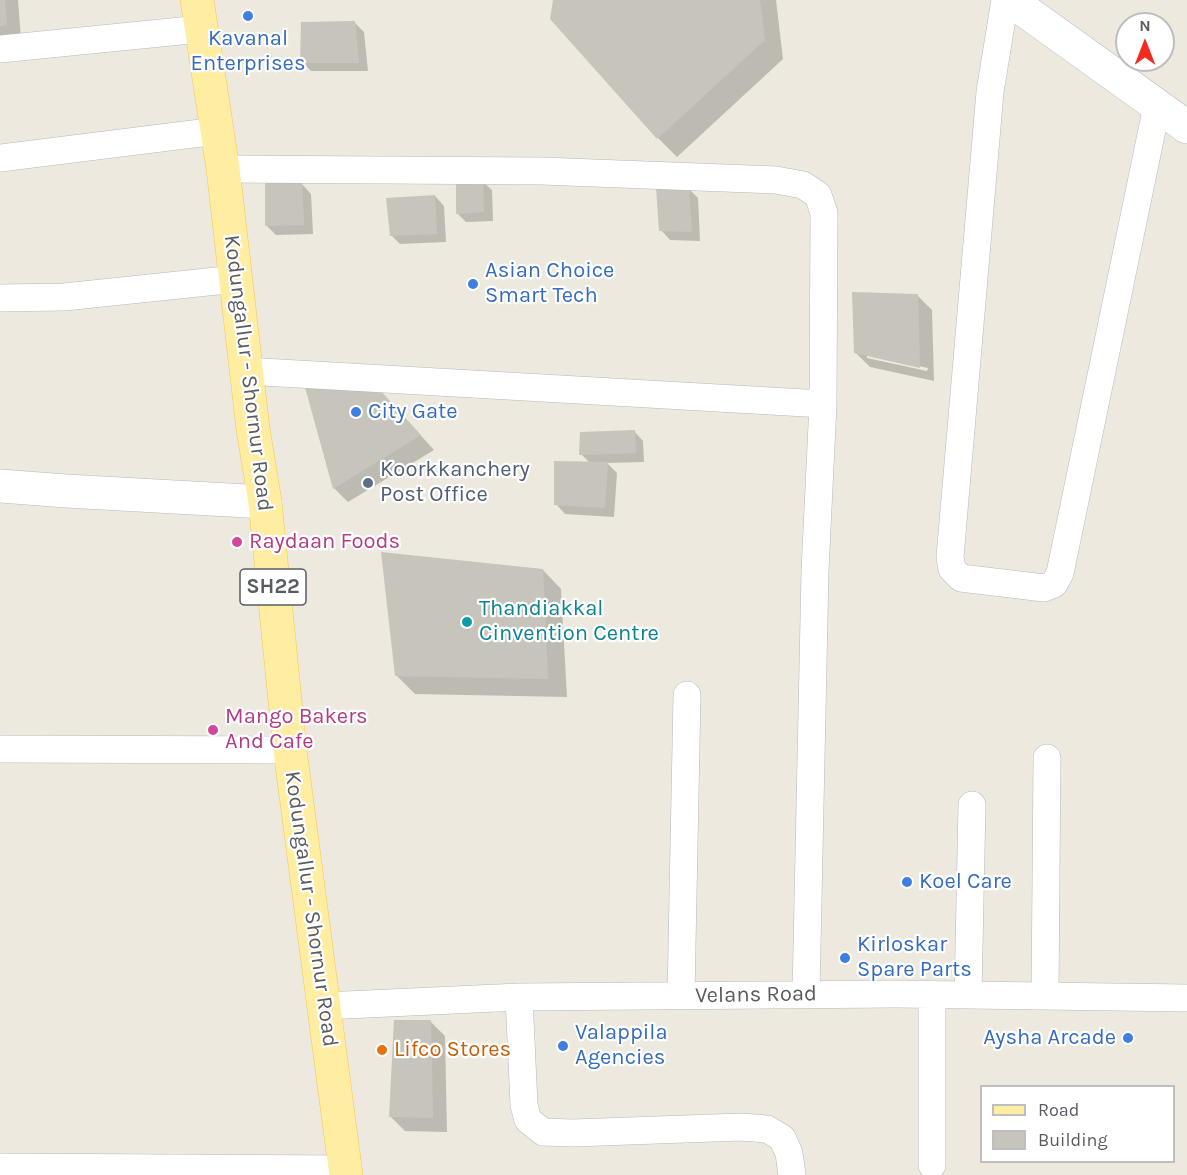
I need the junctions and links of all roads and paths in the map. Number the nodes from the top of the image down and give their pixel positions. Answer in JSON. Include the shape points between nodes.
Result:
{"nodes":[{"id":1,"x":1005,"y":0,"type":"edge"},
{"id":2,"x":1010,"y":0,"type":"edge"},
{"id":3,"x":199,"y":15,"type":"edge"},
{"id":4,"x":0,"y":49,"type":"edge"},
{"id":5,"x":1157,"y":106,"type":"junction"},
{"id":6,"x":1187,"y":127,"type":"edge"},
{"id":7,"x":217,"y":131,"type":"junction"},
{"id":8,"x":0,"y":158,"type":"edge"},
{"id":9,"x":223,"y":169,"type":"junction"},
{"id":10,"x":236,"y":279,"type":"junction"},
{"id":11,"x":0,"y":298,"type":"edge"},
{"id":12,"x":246,"y":371,"type":"junction"},
{"id":13,"x":823,"y":404,"type":"junction"},
{"id":14,"x":0,"y":486,"type":"edge"},
{"id":15,"x":265,"y":502,"type":"junction"},
{"id":16,"x":687,"y":695,"type":"dead end"},
{"id":17,"x":0,"y":749,"type":"edge"},
{"id":18,"x":290,"y":750,"type":"junction"},
{"id":19,"x":1047,"y":758,"type":"dead end"},
{"id":20,"x":972,"y":805,"type":"dead end"},
{"id":21,"x":806,"y":994,"type":"junction"},
{"id":22,"x":932,"y":994,"type":"junction"},
{"id":23,"x":968,"y":995,"type":"junction"},
{"id":24,"x":681,"y":996,"type":"junction"},
{"id":25,"x":1045,"y":996,"type":"junction"},
{"id":26,"x":519,"y":997,"type":"junction"},
{"id":27,"x":1187,"y":998,"type":"edge"},
{"id":28,"x":324,"y":1006,"type":"junction"},
{"id":29,"x":932,"y":1165,"type":"dead end"},
{"id":30,"x":0,"y":1167,"type":"edge"},
{"id":31,"x":346,"y":1172,"type":"edge"},
{"id":32,"x":792,"y":1175,"type":"edge"}],
"edges":[{"from":1,"to":5,"type":"street","via":[[990,92],[950,557],[952,569],[961,578],[1044,588],[1054,584],[1060,573]]},
{"from":2,"to":5,"type":"street"},
{"from":3,"to":4,"type":"street"},
{"from":3,"to":7,"type":"main road","name":"Kodungallur - Shornur Road","number":"SH22"},
{"from":5,"to":6,"type":"street"},
{"from":7,"to":8,"type":"street"},
{"from":7,"to":9,"type":"main road","name":"Kodungallur - Shornur Road","number":"SH22"},
{"from":9,"to":10,"type":"main road","name":"Kodungallur - Shornur Road","number":"SH22"},
{"from":9,"to":13,"type":"street","via":[[542,171],[776,180],[803,185],[818,195],[824,213]]},
{"from":10,"to":11,"type":"street","via":[[64,297]]},
{"from":10,"to":12,"type":"main road","name":"Kodungallur - Shornur Road","number":"SH22"},
{"from":12,"to":13,"type":"street"},
{"from":12,"to":15,"type":"main road","name":"Kodungallur - Shornur Road","number":"SH22"},
{"from":13,"to":21,"type":"street","via":[[815,571]]},
{"from":14,"to":15,"type":"street"},
{"from":15,"to":18,"type":"main road","name":"Kodungallur - Shornur Road","number":"SH22"},
{"from":16,"to":24,"type":"street"},
{"from":17,"to":18,"type":"street"},
{"from":18,"to":28,"type":"main road","name":"Kodungallur - Shornur Road","number":"SH22"},
{"from":19,"to":25,"type":"street"},
{"from":20,"to":23,"type":"street"},
{"from":21,"to":22,"type":"street","name":"Velans Road"},
{"from":21,"to":24,"type":"street","name":"Velans Road"},
{"from":22,"to":23,"type":"street","name":"Velans Road"},
{"from":22,"to":29,"type":"street"},
{"from":23,"to":25,"type":"street","name":"Velans Road"},
{"from":24,"to":26,"type":"street","name":"Velans Road"},
{"from":25,"to":27,"type":"street","name":"Velans Road"},
{"from":26,"to":28,"type":"street","name":"Velans Road"},
{"from":26,"to":32,"type":"street","via":[[524,1105],[528,1120],[543,1131],[767,1129],[782,1138]]},
{"from":28,"to":31,"type":"main road","name":"Kodungallur - Shornur Road","number":"SH22"},
{"from":30,"to":31,"type":"street"}]}
